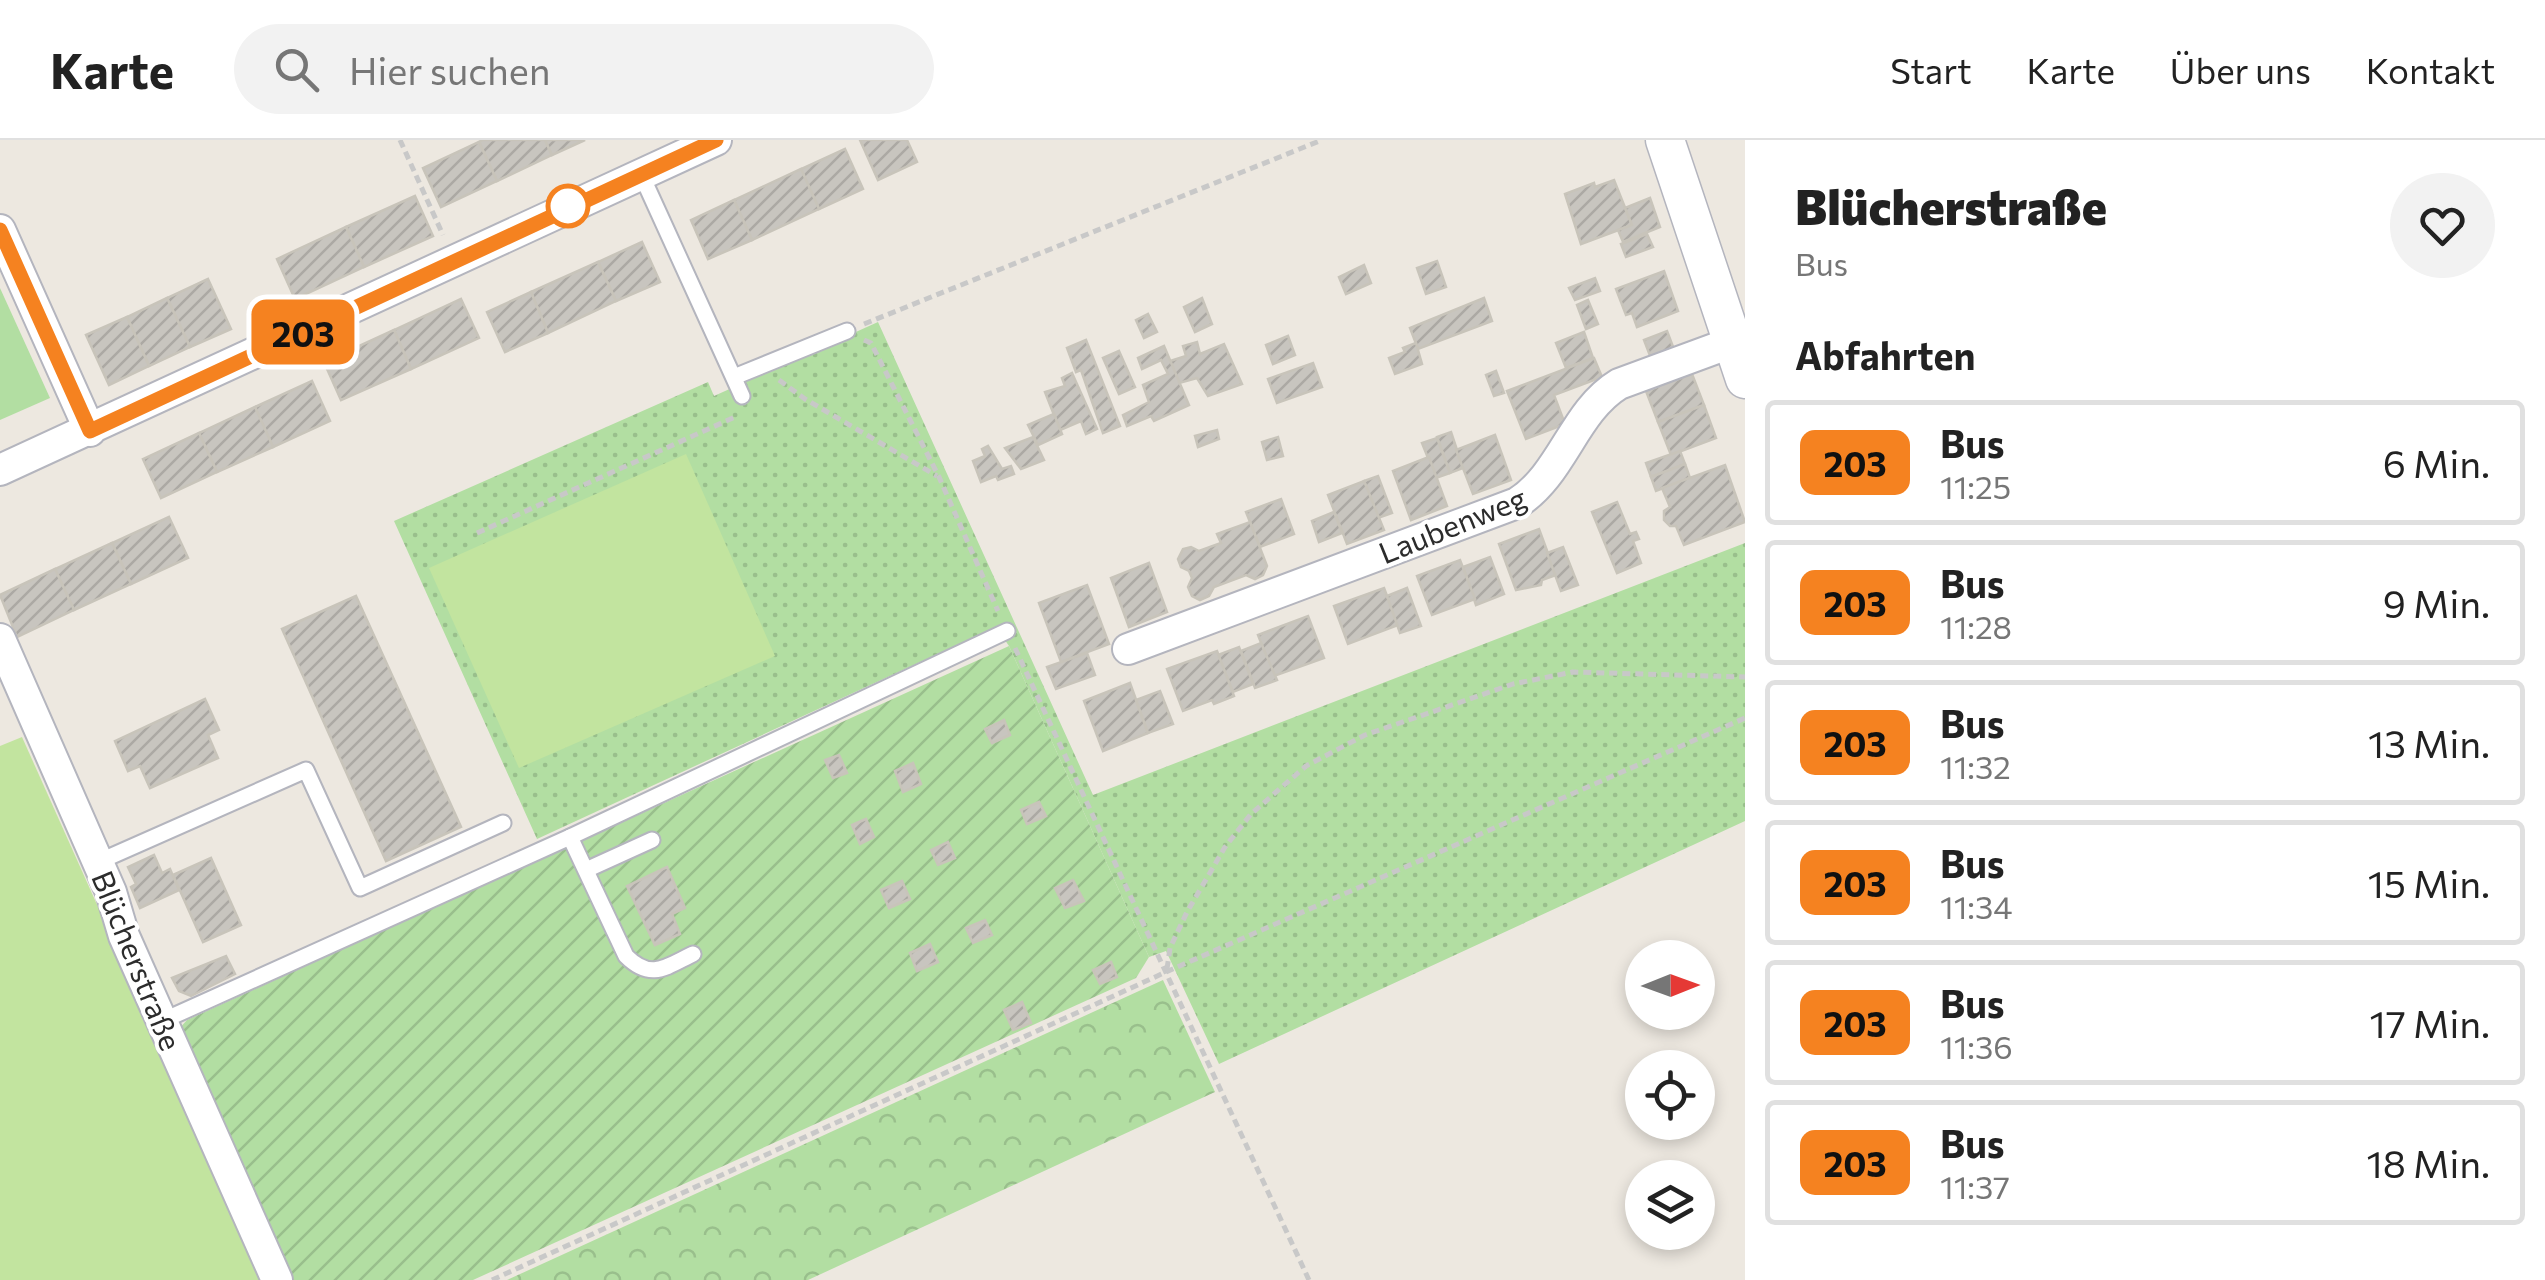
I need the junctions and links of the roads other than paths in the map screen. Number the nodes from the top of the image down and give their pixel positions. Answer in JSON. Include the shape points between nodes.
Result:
{"nodes":[{"id":1,"x":716,"y":140,"type":"edge"},
{"id":2,"x":1664,"y":140,"type":"edge"},
{"id":3,"x":640,"y":174,"type":"junction"},
{"id":4,"x":0,"y":230,"type":"edge"},
{"id":5,"x":847,"y":330,"type":"road end"},
{"id":6,"x":1733,"y":342,"type":"junction"},
{"id":7,"x":734,"y":377,"type":"junction"},
{"id":8,"x":1745,"y":379,"type":"edge"},
{"id":9,"x":742,"y":396,"type":"road end"},
{"id":10,"x":90,"y":431,"type":"junction"},
{"id":11,"x":0,"y":470,"type":"edge"},
{"id":12,"x":1007,"y":632,"type":"road end"},
{"id":13,"x":0,"y":640,"type":"edge"},
{"id":14,"x":1128,"y":649,"type":"dead end"},
{"id":15,"x":503,"y":823,"type":"dead end"},
{"id":16,"x":570,"y":836,"type":"junction"},
{"id":17,"x":652,"y":840,"type":"dead end"},
{"id":18,"x":98,"y":862,"type":"junction"},
{"id":19,"x":586,"y":870,"type":"junction"},
{"id":20,"x":693,"y":954,"type":"dead end"},
{"id":21,"x":162,"y":1022,"type":"junction"},
{"id":22,"x":278,"y":1280,"type":"edge"}],
"edges":[{"from":1,"to":3,"type":"street"},
{"from":2,"to":6,"type":"street"},
{"from":3,"to":7,"type":"lane"},
{"from":3,"to":10,"type":"street"},
{"from":4,"to":10,"type":"street"},
{"from":5,"to":7,"type":"lane"},
{"from":6,"to":8,"type":"street"},
{"from":6,"to":14,"type":"street","name":"Laubenweg","via":[[1604,394],[1545,482],[1517,503]]},
{"from":7,"to":9,"type":"lane"},
{"from":10,"to":11,"type":"street"},
{"from":12,"to":16,"type":"lane"},
{"from":13,"to":18,"type":"street","name":"Blücherstraße"},
{"from":15,"to":18,"type":"lane","via":[[360,888],[306,770]]},
{"from":16,"to":19,"type":"lane"},
{"from":16,"to":21,"type":"lane"},
{"from":17,"to":19,"type":"lane"},
{"from":18,"to":21,"type":"street","name":"Blücherstraße"},
{"from":19,"to":20,"type":"lane","via":[[638,968],[664,968]]},
{"from":21,"to":22,"type":"street","name":"Blücherstraße"}]}
